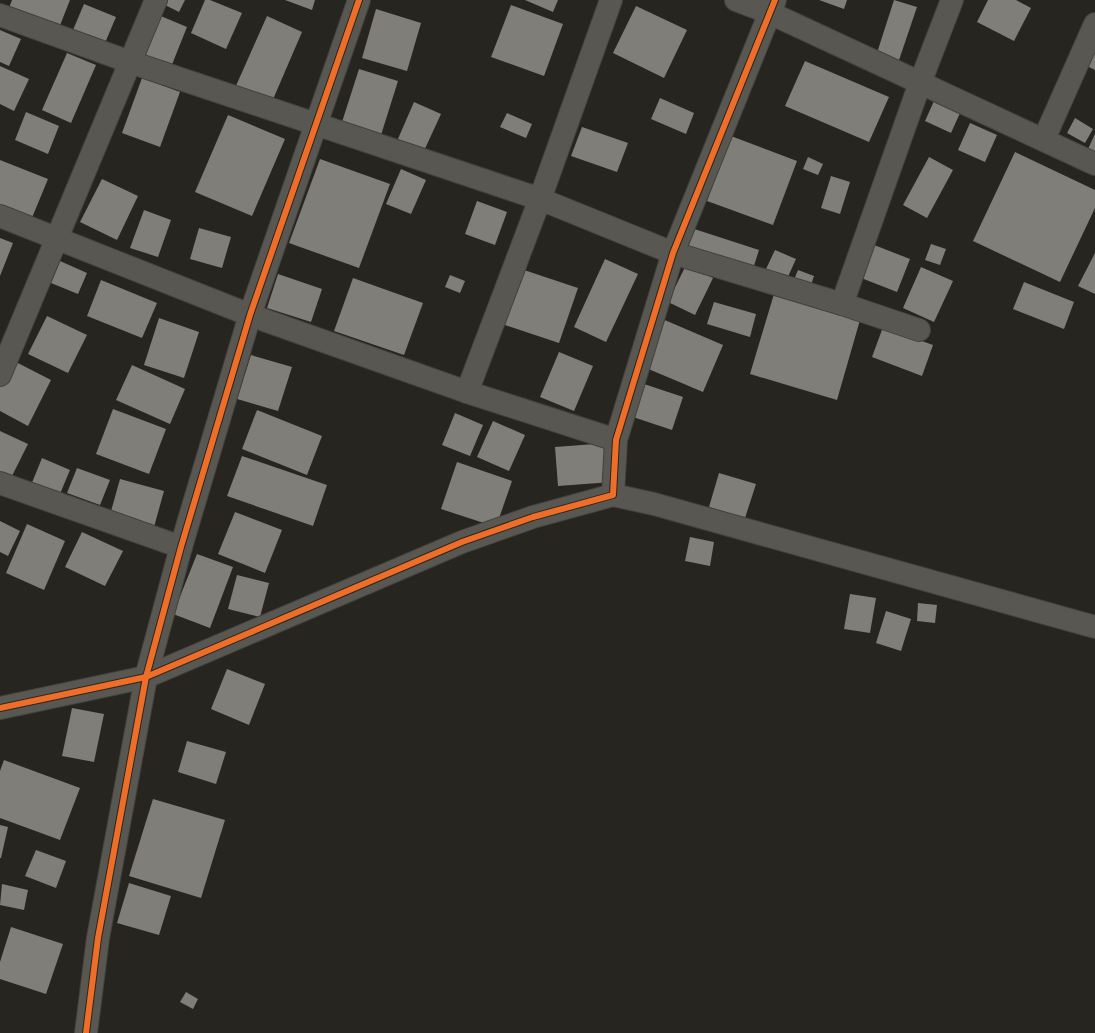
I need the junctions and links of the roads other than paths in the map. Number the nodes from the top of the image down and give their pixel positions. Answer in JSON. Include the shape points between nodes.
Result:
{"nodes":[{"id":1,"x":156,"y":0,"type":"edge"},
{"id":2,"x":359,"y":0,"type":"edge"},
{"id":3,"x":611,"y":0,"type":"edge"},
{"id":4,"x":736,"y":0,"type":"edge"},
{"id":5,"x":952,"y":0,"type":"edge"},
{"id":6,"x":773,"y":6,"type":"edge"},
{"id":7,"x":0,"y":15,"type":"edge"},
{"id":8,"x":1095,"y":24,"type":"edge"},
{"id":9,"x":130,"y":62,"type":"junction"},
{"id":10,"x":920,"y":83,"type":"junction"},
{"id":11,"x":317,"y":124,"type":"junction"},
{"id":12,"x":1044,"y":139,"type":"junction"},
{"id":13,"x":1095,"y":164,"type":"edge"},
{"id":14,"x":540,"y":199,"type":"junction"},
{"id":15,"x":0,"y":216,"type":"edge"},
{"id":16,"x":58,"y":238,"type":"junction"},
{"id":17,"x":673,"y":253,"type":"junction"},
{"id":18,"x":842,"y":304,"type":"junction"},
{"id":19,"x":250,"y":315,"type":"junction"},
{"id":20,"x":919,"y":330,"type":"dead end"},
{"id":21,"x":0,"y":375,"type":"edge"},
{"id":22,"x":467,"y":392,"type":"junction"},
{"id":23,"x":616,"y":440,"type":"junction"},
{"id":24,"x":0,"y":483,"type":"edge"},
{"id":25,"x":613,"y":495,"type":"junction"},
{"id":26,"x":181,"y":547,"type":"junction"},
{"id":27,"x":1095,"y":627,"type":"edge"},
{"id":28,"x":146,"y":677,"type":"junction"},
{"id":29,"x":0,"y":708,"type":"edge"},
{"id":30,"x":86,"y":1033,"type":"edge"}],
"edges":[{"from":1,"to":9,"type":"street"},
{"from":2,"to":11,"type":"street"},
{"from":3,"to":14,"type":"street"},
{"from":4,"to":6,"type":"street"},
{"from":5,"to":10,"type":"street"},
{"from":6,"to":10,"type":"street"},
{"from":6,"to":17,"type":"street"},
{"from":7,"to":9,"type":"street"},
{"from":8,"to":12,"type":"street"},
{"from":9,"to":11,"type":"street"},
{"from":9,"to":16,"type":"street"},
{"from":10,"to":12,"type":"street"},
{"from":10,"to":18,"type":"street"},
{"from":11,"to":14,"type":"street"},
{"from":11,"to":19,"type":"street"},
{"from":12,"to":13,"type":"street"},
{"from":14,"to":17,"type":"street"},
{"from":14,"to":22,"type":"street"},
{"from":15,"to":16,"type":"street"},
{"from":16,"to":19,"type":"street"},
{"from":16,"to":21,"type":"street"},
{"from":17,"to":18,"type":"street"},
{"from":17,"to":23,"type":"street"},
{"from":18,"to":20,"type":"street"},
{"from":19,"to":22,"type":"street"},
{"from":19,"to":26,"type":"street"},
{"from":22,"to":23,"type":"street"},
{"from":23,"to":25,"type":"street"},
{"from":24,"to":26,"type":"street"},
{"from":25,"to":27,"type":"street","via":[[654,504]]},
{"from":25,"to":28,"type":"street","via":[[533,517],[462,542]]},
{"from":26,"to":28,"type":"street"},
{"from":28,"to":29,"type":"street"},
{"from":28,"to":30,"type":"street","via":[[98,938]]}]}
